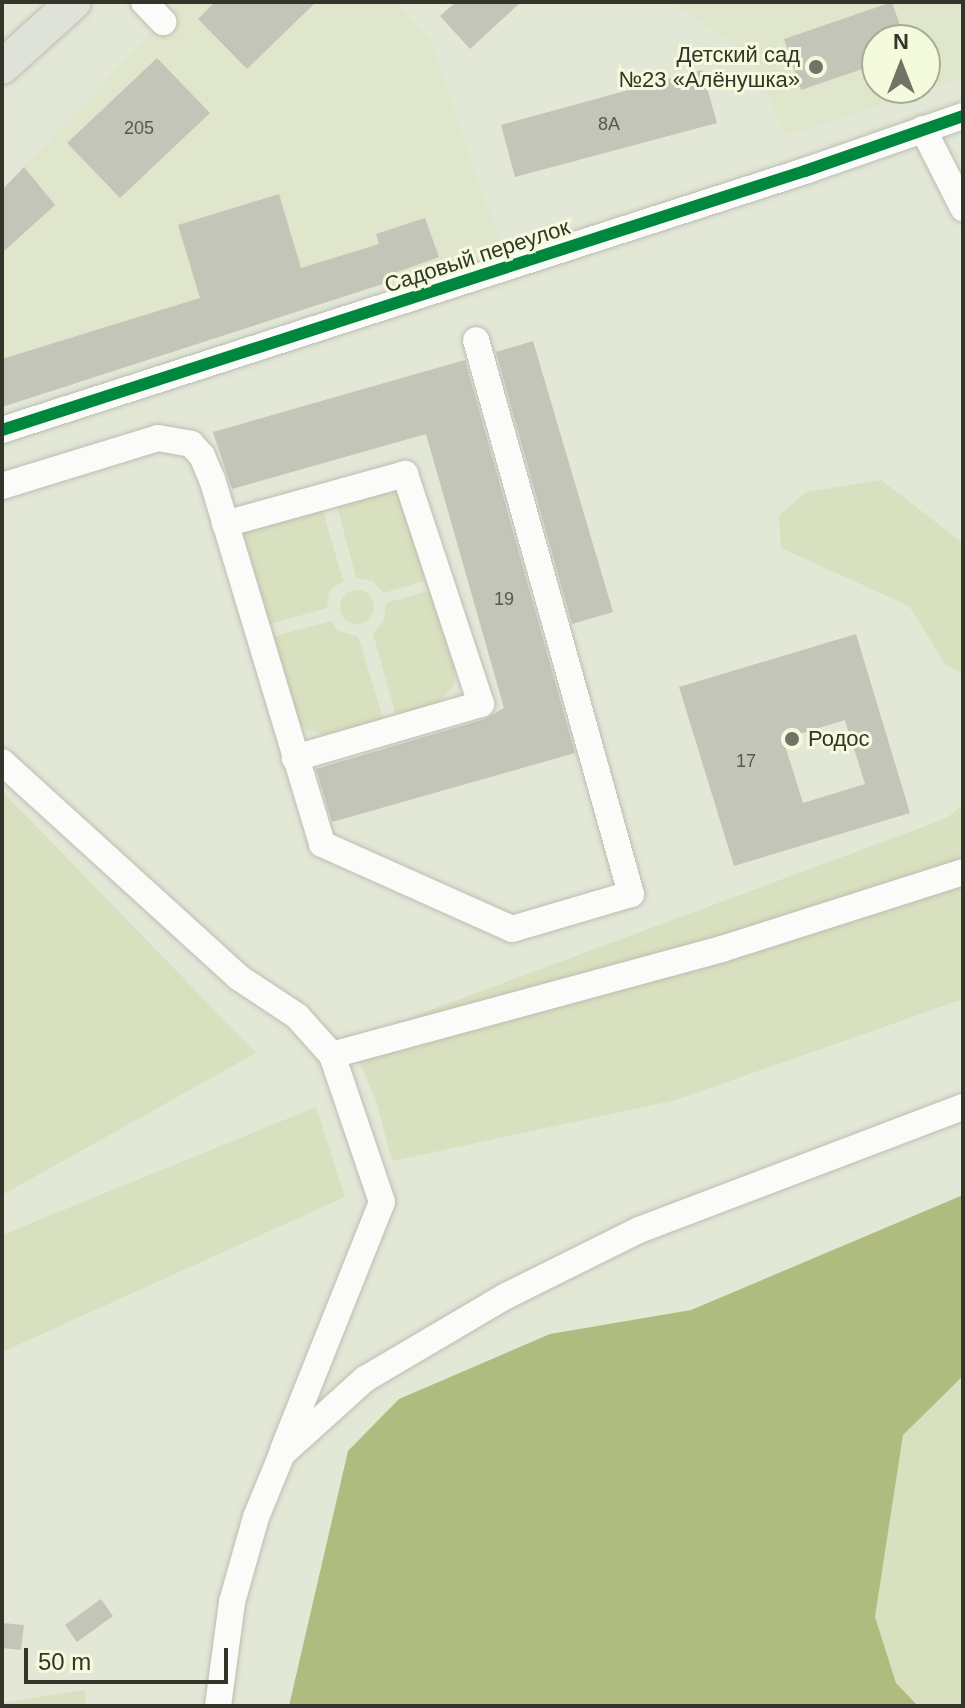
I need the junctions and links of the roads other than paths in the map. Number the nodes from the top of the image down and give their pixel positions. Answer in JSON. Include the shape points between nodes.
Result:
{"nodes":[{"id":1,"x":74,"y":2,"type":"edge"},
{"id":2,"x":144,"y":2,"type":"edge"},
{"id":3,"x":163,"y":22,"type":"dead end"},
{"id":4,"x":2,"y":67,"type":"edge"},
{"id":5,"x":963,"y":116,"type":"edge"},
{"id":6,"x":923,"y":129,"type":"junction"},
{"id":7,"x":963,"y":208,"type":"edge"},
{"id":8,"x":476,"y":340,"type":"dead end"},
{"id":9,"x":2,"y":430,"type":"edge"},
{"id":10,"x":2,"y":486,"type":"edge"},
{"id":11,"x":225,"y":524,"type":"junction"},
{"id":12,"x":295,"y":758,"type":"junction"},
{"id":13,"x":2,"y":762,"type":"edge"},
{"id":14,"x":963,"y":872,"type":"edge"},
{"id":15,"x":332,"y":1055,"type":"junction"},
{"id":16,"x":963,"y":1107,"type":"edge"},
{"id":17,"x":282,"y":1454,"type":"junction"},
{"id":18,"x":218,"y":1706,"type":"edge"}],
"edges":[{"from":1,"to":4,"type":"main road"},
{"from":2,"to":3,"type":"street"},
{"from":5,"to":6,"type":"street","name":"Садовый переулок"},
{"from":6,"to":7,"type":"street"},
{"from":6,"to":9,"type":"street","name":"Садовый переулок"},
{"from":8,"to":12,"type":"street","via":[[631,894],[512,929],[322,844]]},
{"from":10,"to":11,"type":"street","via":[[158,438],[179,440],[202,456]]},
{"from":11,"to":12,"type":"street"},
{"from":11,"to":12,"type":"street","via":[[405,474],[481,704]]},
{"from":13,"to":15,"type":"street","via":[[238,977],[297,1016]]},
{"from":14,"to":15,"type":"street","via":[[722,949]]},
{"from":15,"to":17,"type":"street","via":[[382,1202]]},
{"from":16,"to":17,"type":"street","via":[[639,1230],[506,1296],[365,1379]]},
{"from":17,"to":18,"type":"street","via":[[256,1517],[232,1602]]}]}
